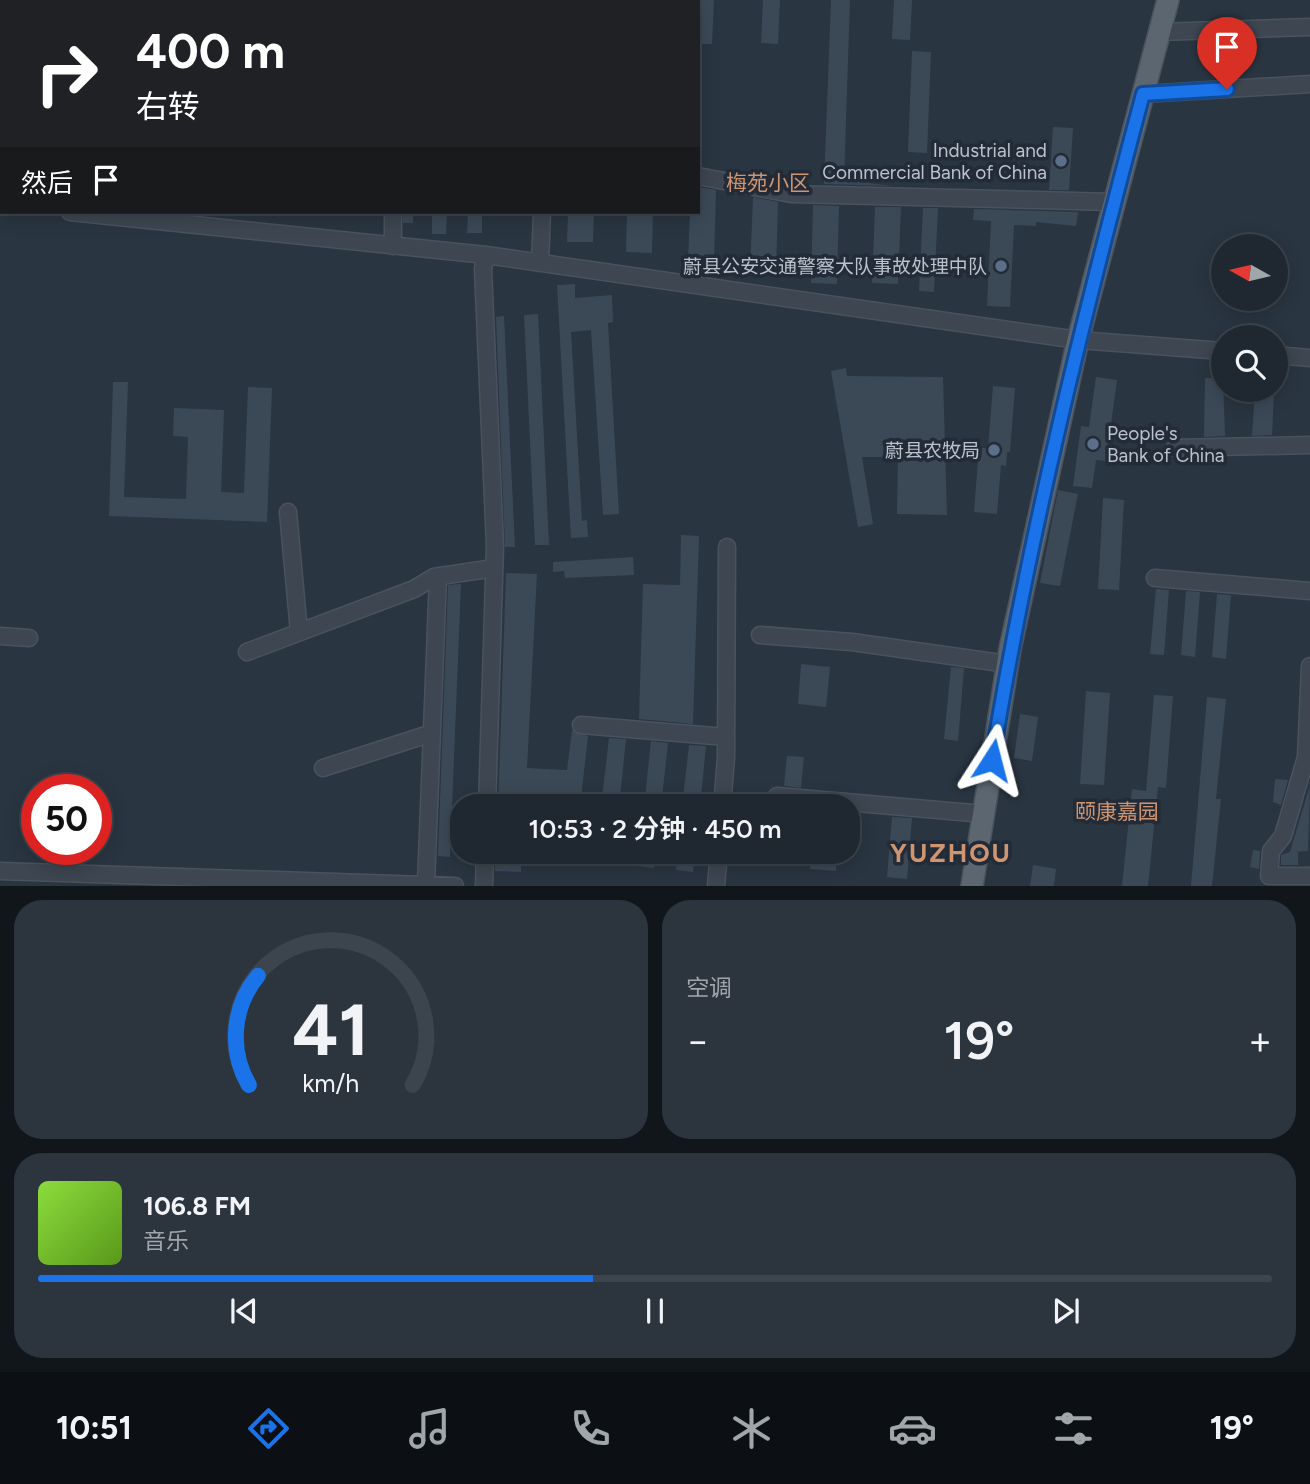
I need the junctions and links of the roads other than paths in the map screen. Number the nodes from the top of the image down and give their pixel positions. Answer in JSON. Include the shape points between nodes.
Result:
{"nodes":[{"id":1,"x":1168,"y":0,"type":"edge"},
{"id":2,"x":1310,"y":27,"type":"edge"},
{"id":3,"x":1160,"y":32,"type":"junction"},
{"id":4,"x":1310,"y":84,"type":"edge"},
{"id":5,"x":1143,"y":94,"type":"junction"},
{"id":6,"x":700,"y":176,"type":"edge"},
{"id":7,"x":1115,"y":202,"type":"junction"},
{"id":8,"x":113,"y":214,"type":"edge"},
{"id":9,"x":393,"y":214,"type":"edge"},
{"id":10,"x":542,"y":214,"type":"edge"},
{"id":11,"x":393,"y":246,"type":"junction"},
{"id":12,"x":486,"y":256,"type":"junction"},
{"id":13,"x":540,"y":263,"type":"junction"},
{"id":14,"x":1078,"y":340,"type":"junction"},
{"id":15,"x":1211,"y":350,"type":"edge"},
{"id":16,"x":1288,"y":356,"type":"edge"},
{"id":17,"x":1310,"y":358,"type":"edge"},
{"id":18,"x":1310,"y":445,"type":"edge"},
{"id":19,"x":1175,"y":448,"type":"dead end"},
{"id":20,"x":288,"y":512,"type":"dead end"},
{"id":21,"x":727,"y":547,"type":"dead end"},
{"id":22,"x":495,"y":568,"type":"junction"},
{"id":23,"x":438,"y":576,"type":"junction"},
{"id":24,"x":1155,"y":579,"type":"dead end"},
{"id":25,"x":1310,"y":592,"type":"edge"},
{"id":26,"x":299,"y":632,"type":"junction"},
{"id":27,"x":760,"y":635,"type":"dead end"},
{"id":28,"x":0,"y":636,"type":"edge"},
{"id":29,"x":29,"y":638,"type":"dead end"},
{"id":30,"x":247,"y":652,"type":"dead end"},
{"id":31,"x":1008,"y":664,"type":"junction"},
{"id":32,"x":1310,"y":666,"type":"edge"},
{"id":33,"x":581,"y":725,"type":"dead end"},
{"id":34,"x":432,"y":733,"type":"junction"},
{"id":35,"x":726,"y":737,"type":"junction"},
{"id":36,"x":323,"y":768,"type":"dead end"},
{"id":37,"x":486,"y":794,"type":"edge"},
{"id":38,"x":723,"y":794,"type":"edge"},
{"id":39,"x":860,"y":803,"type":"edge"},
{"id":40,"x":984,"y":814,"type":"junction"},
{"id":41,"x":485,"y":864,"type":"edge"},
{"id":42,"x":718,"y":864,"type":"edge"},
{"id":43,"x":0,"y":871,"type":"edge"},
{"id":44,"x":1310,"y":876,"type":"edge"},
{"id":45,"x":1268,"y":881,"type":"edge"},
{"id":46,"x":351,"y":883,"type":"edge"},
{"id":47,"x":426,"y":884,"type":"edge"},
{"id":48,"x":455,"y":886,"type":"edge"},
{"id":49,"x":484,"y":886,"type":"edge"},
{"id":50,"x":716,"y":886,"type":"edge"},
{"id":51,"x":972,"y":886,"type":"edge"}],
"edges":[{"from":1,"to":3,"type":"main road"},
{"from":2,"to":3,"type":"street"},
{"from":3,"to":5,"type":"main road"},
{"from":4,"to":5,"type":"street"},
{"from":5,"to":7,"type":"main road"},
{"from":6,"to":7,"type":"street","via":[[791,194]]},
{"from":7,"to":14,"type":"main road"},
{"from":8,"to":11,"type":"street"},
{"from":9,"to":11,"type":"street"},
{"from":10,"to":13,"type":"street"},
{"from":11,"to":12,"type":"street"},
{"from":12,"to":13,"type":"street"},
{"from":12,"to":22,"type":"street"},
{"from":13,"to":14,"type":"street"},
{"from":14,"to":15,"type":"street"},
{"from":14,"to":31,"type":"main road"},
{"from":16,"to":17,"type":"street"},
{"from":18,"to":19,"type":"street"},
{"from":20,"to":26,"type":"street"},
{"from":21,"to":35,"type":"street"},
{"from":22,"to":23,"type":"street"},
{"from":22,"to":37,"type":"street"},
{"from":23,"to":26,"type":"street"},
{"from":23,"to":34,"type":"street"},
{"from":24,"to":25,"type":"street"},
{"from":26,"to":30,"type":"street"},
{"from":27,"to":31,"type":"street","via":[[852,642]]},
{"from":28,"to":29,"type":"street"},
{"from":31,"to":40,"type":"main road"},
{"from":32,"to":45,"type":"street","via":[[1306,757],[1283,836],[1271,851]]},
{"from":33,"to":35,"type":"street"},
{"from":34,"to":36,"type":"street"},
{"from":34,"to":47,"type":"street"},
{"from":35,"to":38,"type":"street"},
{"from":39,"to":40,"type":"street"},
{"from":40,"to":51,"type":"main road"},
{"from":41,"to":49,"type":"street"},
{"from":42,"to":50,"type":"street"},
{"from":43,"to":46,"type":"street"},
{"from":44,"to":45,"type":"street"},
{"from":46,"to":47,"type":"street"},
{"from":47,"to":48,"type":"street"}]}
